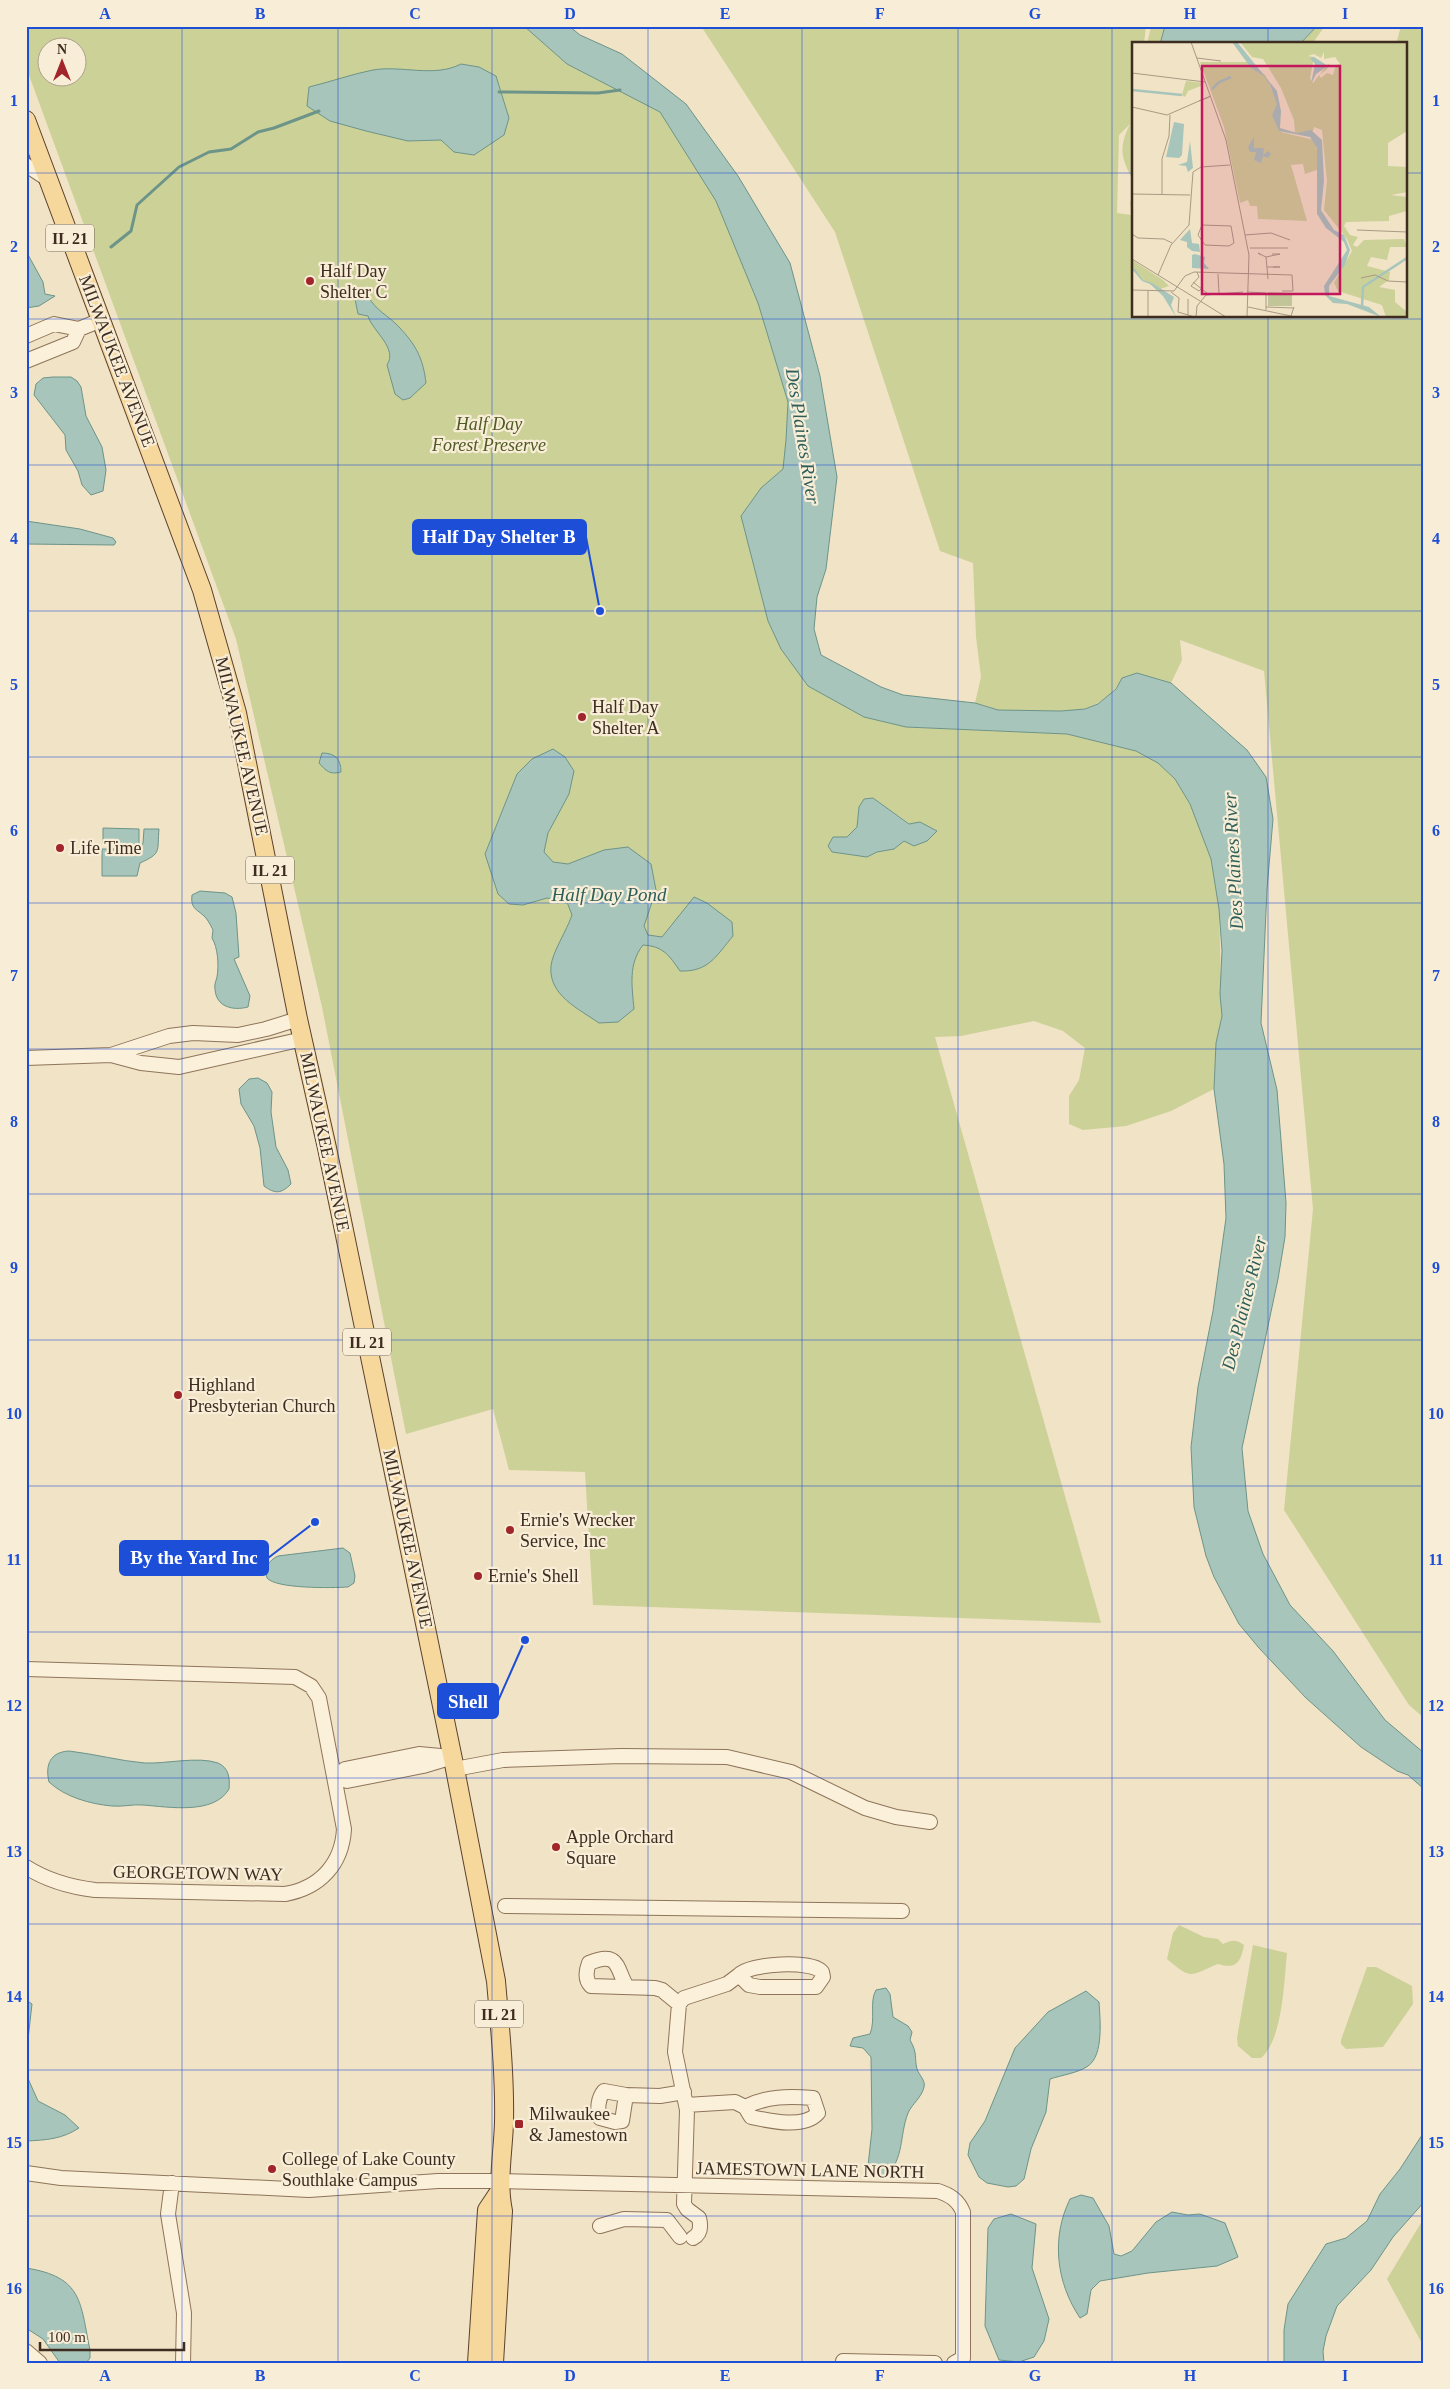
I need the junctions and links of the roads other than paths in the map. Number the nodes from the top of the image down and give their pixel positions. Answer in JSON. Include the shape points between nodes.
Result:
{"nodes":[{"id":1,"x":27,"y":122,"type":"edge"},
{"id":2,"x":26,"y":165,"type":"edge"},
{"id":3,"x":50,"y":180,"type":"junction"},
{"id":4,"x":100,"y":320,"type":"junction"},
{"id":5,"x":80,"y":329,"type":"junction"},
{"id":6,"x":26,"y":336,"type":"edge"},
{"id":7,"x":26,"y":361,"type":"edge"},
{"id":8,"x":298,"y":1019,"type":"junction"},
{"id":9,"x":303,"y":1039,"type":"junction"},
{"id":10,"x":110,"y":1055,"type":"junction"},
{"id":11,"x":26,"y":1058,"type":"edge"},
{"id":12,"x":26,"y":1669,"type":"edge"},
{"id":13,"x":453,"y":1763,"type":"junction"},
{"id":14,"x":336,"y":1777,"type":"junction"},
{"id":15,"x":930,"y":1822,"type":"dead end"},
{"id":16,"x":26,"y":1867,"type":"edge"},
{"id":17,"x":505,"y":1906,"type":"dead end"},
{"id":18,"x":902,"y":1911,"type":"dead end"},
{"id":19,"x":739,"y":1976,"type":"junction"},
{"id":20,"x":627,"y":1987,"type":"dead end"},
{"id":21,"x":679,"y":2004,"type":"junction"},
{"id":22,"x":626,"y":2095,"type":"dead end"},
{"id":23,"x":685,"y":2098,"type":"junction"},
{"id":24,"x":745,"y":2107,"type":"dead end"},
{"id":25,"x":26,"y":2173,"type":"edge"},
{"id":26,"x":172,"y":2183,"type":"junction"},
{"id":27,"x":499,"y":2186,"type":"junction"},
{"id":28,"x":685,"y":2186,"type":"junction"},
{"id":29,"x":684,"y":2204,"type":"junction"},
{"id":30,"x":667,"y":2220,"type":"junction"},
{"id":31,"x":600,"y":2226,"type":"dead end"},
{"id":32,"x":26,"y":2350,"type":"edge"},
{"id":33,"x":494,"y":2354,"type":"edge"},
{"id":34,"x":477,"y":2357,"type":"edge"},
{"id":35,"x":843,"y":2361,"type":"dead end"},
{"id":36,"x":958,"y":2361,"type":"edge"},
{"id":37,"x":40,"y":2363,"type":"edge"},
{"id":38,"x":183,"y":2363,"type":"edge"},
{"id":39,"x":464,"y":2363,"type":"edge"},
{"id":40,"x":504,"y":2363,"type":"edge"},
{"id":41,"x":935,"y":2363,"type":"edge"}],
"edges":[{"from":1,"to":3,"type":"main road","name":"MILWAUKEE AVENUE","number":"IL 21"},
{"from":2,"to":3,"type":"street"},
{"from":3,"to":4,"type":"main road","name":"MILWAUKEE AVENUE","number":"IL 21"},
{"from":4,"to":5,"type":"street"},
{"from":4,"to":8,"type":"main road","name":"MILWAUKEE AVENUE","number":"IL 21","via":[[202,590],[219,648],[252,777]]},
{"from":5,"to":6,"type":"street","via":[[54,324]]},
{"from":5,"to":7,"type":"street","via":[[73,342]]},
{"from":8,"to":9,"type":"main road","name":"MILWAUKEE AVENUE","number":"IL 21"},
{"from":8,"to":10,"type":"street","via":[[238,1034],[169,1036]]},
{"from":9,"to":10,"type":"street","via":[[179,1067],[141,1063]]},
{"from":9,"to":13,"type":"main road","name":"MILWAUKEE AVENUE","number":"IL 21"},
{"from":10,"to":11,"type":"street"},
{"from":12,"to":14,"type":"street","name":"GEORGETOWN WAY","via":[[295,1676],[311,1686],[319,1698]]},
{"from":13,"to":14,"type":"street","via":[[419,1754],[345,1769]]},
{"from":13,"to":15,"type":"street","via":[[621,1756],[727,1757],[791,1772],[865,1808],[896,1818]]},
{"from":13,"to":27,"type":"main road","name":"MILWAUKEE AVENUE","number":"IL 21","via":[[496,1981],[504,2087]]},
{"from":14,"to":16,"type":"street","name":"GEORGETOWN WAY","via":[[343,1819],[342,1850],[325,1874],[308,1888],[296,1892],[95,1890],[65,1885]]},
{"from":17,"to":18,"type":"street"},
{"from":19,"to":19,"type":"street","via":[[749,1985],[760,1987],[816,1987],[823,1977],[814,1965],[748,1969]]},
{"from":19,"to":21,"type":"street","via":[[727,1984],[684,1998]]},
{"from":20,"to":21,"type":"street","via":[[662,1990]]},
{"from":21,"to":23,"type":"street","via":[[675,2052]]},
{"from":22,"to":23,"type":"street"},
{"from":23,"to":24,"type":"street","via":[[735,2102]]},
{"from":23,"to":28,"type":"street"},
{"from":25,"to":26,"type":"street","name":"JAMESTOWN LANE NORTH","via":[[61,2178]]},
{"from":26,"to":27,"type":"street","name":"JAMESTOWN LANE NORTH","via":[[309,2190],[438,2181]]},
{"from":26,"to":38,"type":"street","via":[[168,2214],[184,2313]]},
{"from":27,"to":28,"type":"street","name":"JAMESTOWN LANE NORTH"},
{"from":27,"to":33,"type":"main road","name":"MILWAUKEE AVENUE","number":"IL 21","via":[[503,2212]]},
{"from":27,"to":34,"type":"main road","name":"MILWAUKEE AVENUE","number":"IL 21","via":[[487,2210]]},
{"from":28,"to":29,"type":"street"},
{"from":28,"to":36,"type":"street","name":"JAMESTOWN LANE NORTH","via":[[938,2191],[947,2194],[959,2202],[964,2212]]},
{"from":29,"to":30,"type":"street","via":[[678,2215]]},
{"from":29,"to":30,"type":"street","via":[[700,2218],[699,2232],[687,2238]]},
{"from":30,"to":31,"type":"street","via":[[624,2219]]},
{"from":32,"to":37,"type":"street"},
{"from":33,"to":40,"type":"main road"},
{"from":34,"to":39,"type":"main road"},
{"from":35,"to":41,"type":"street"}]}
